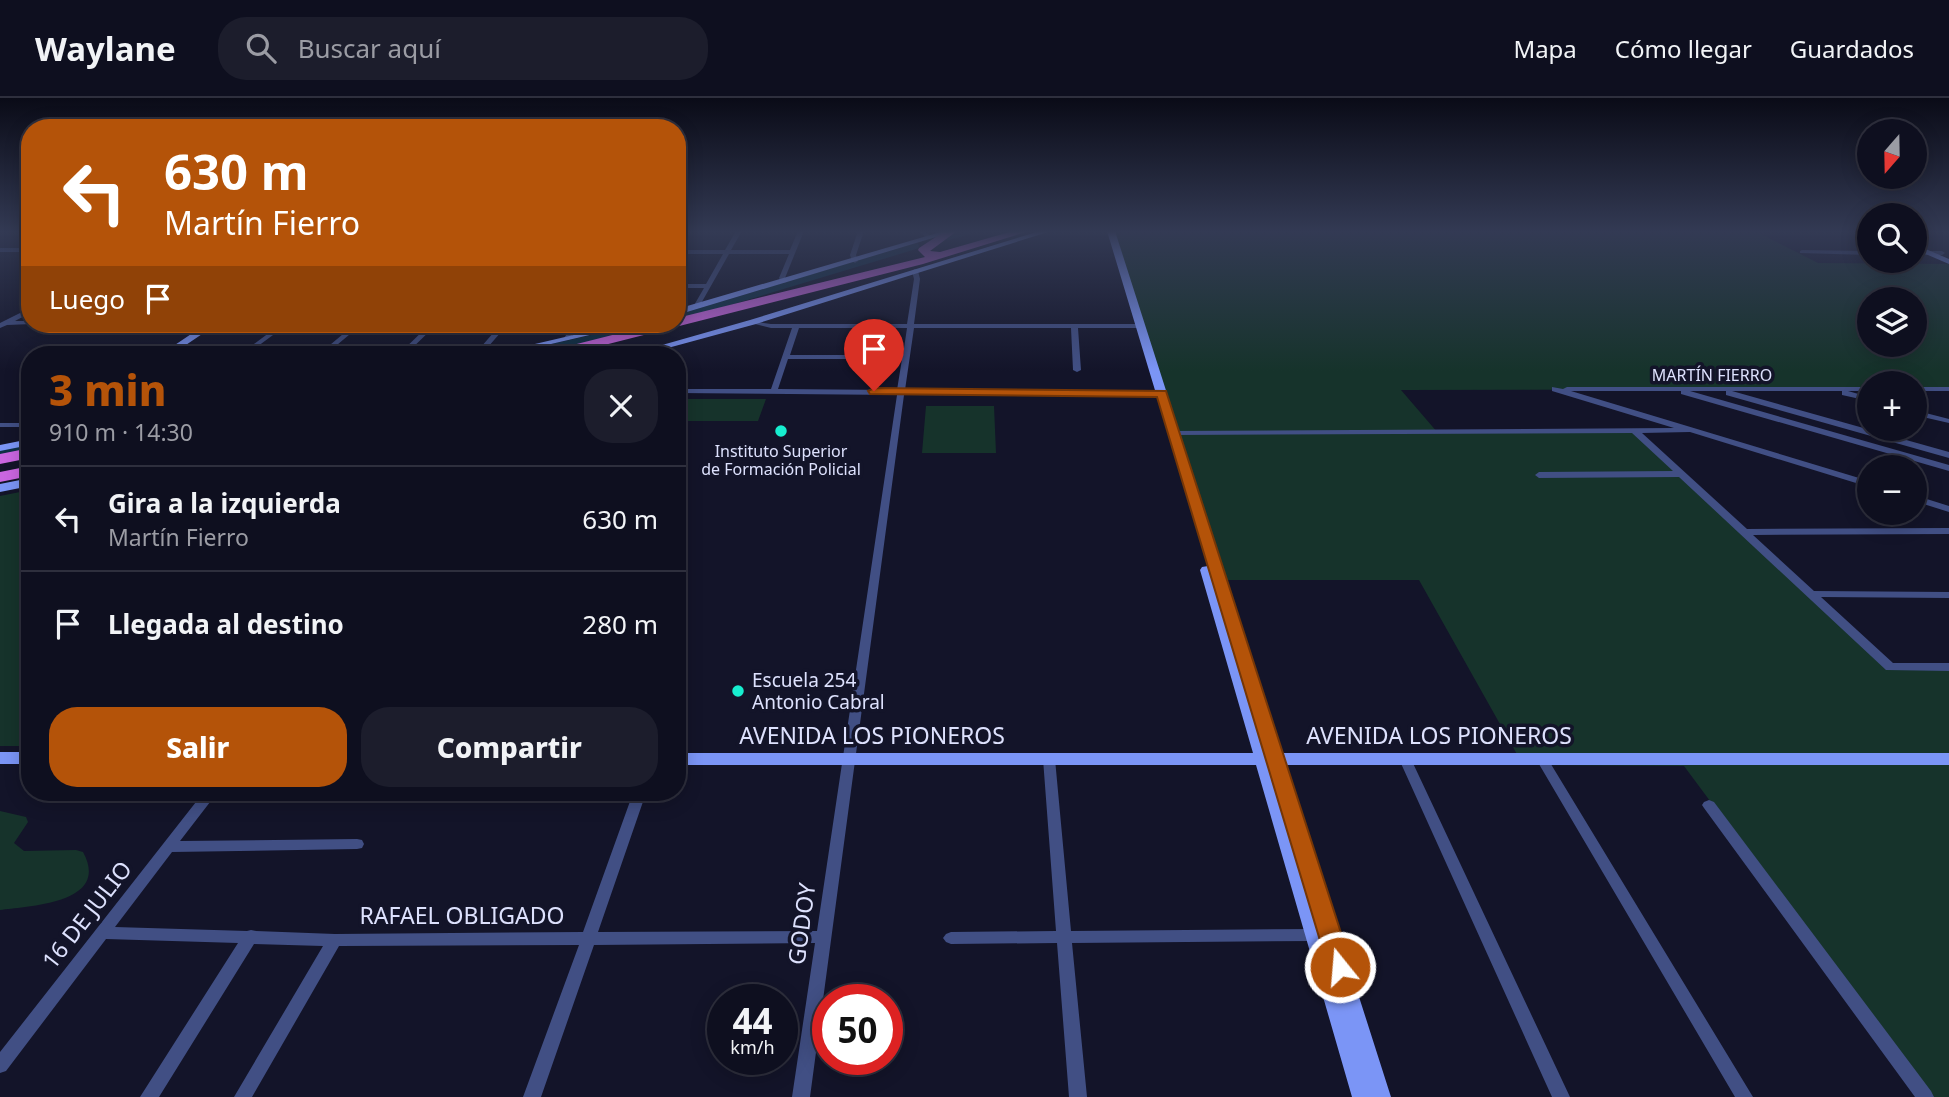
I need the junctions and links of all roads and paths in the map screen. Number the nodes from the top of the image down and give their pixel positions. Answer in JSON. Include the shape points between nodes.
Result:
{"nodes":[{"id":1,"x":713,"y":278,"type":"edge"},
{"id":2,"x":782,"y":278,"type":"edge"},
{"id":3,"x":800,"y":278,"type":"edge"},
{"id":4,"x":847,"y":278,"type":"edge"},
{"id":5,"x":894,"y":278,"type":"edge"},
{"id":6,"x":917,"y":278,"type":"edge"},
{"id":7,"x":1120,"y":278,"type":"edge"},
{"id":8,"x":1124,"y":278,"type":"edge"},
{"id":9,"x":785,"y":282,"type":"junction"},
{"id":10,"x":686,"y":286,"type":"edge"},
{"id":11,"x":708,"y":286,"type":"junction"},
{"id":12,"x":696,"y":307,"type":"junction"},
{"id":13,"x":686,"y":310,"type":"edge"},
{"id":14,"x":21,"y":314,"type":"edge"},
{"id":15,"x":686,"y":320,"type":"edge"},
{"id":16,"x":753,"y":322,"type":"junction"},
{"id":17,"x":21,"y":323,"type":"edge"},
{"id":18,"x":2,"y":324,"type":"edge"},
{"id":19,"x":796,"y":326,"type":"junction"},
{"id":20,"x":908,"y":326,"type":"junction"},
{"id":21,"x":1074,"y":326,"type":"junction"},
{"id":22,"x":1137,"y":326,"type":"junction"},
{"id":23,"x":186,"y":333,"type":"edge"},
{"id":24,"x":198,"y":333,"type":"edge"},
{"id":25,"x":273,"y":333,"type":"edge"},
{"id":26,"x":348,"y":333,"type":"edge"},
{"id":27,"x":424,"y":333,"type":"edge"},
{"id":28,"x":497,"y":333,"type":"edge"},
{"id":29,"x":571,"y":333,"type":"edge"},
{"id":30,"x":593,"y":333,"type":"edge"},
{"id":31,"x":635,"y":333,"type":"edge"},
{"id":32,"x":567,"y":339,"type":"junction"},
{"id":33,"x":167,"y":346,"type":"edge"},
{"id":34,"x":179,"y":346,"type":"edge"},
{"id":35,"x":255,"y":346,"type":"edge"},
{"id":36,"x":332,"y":346,"type":"edge"},
{"id":37,"x":411,"y":346,"type":"edge"},
{"id":38,"x":485,"y":346,"type":"edge"},
{"id":39,"x":534,"y":346,"type":"edge"},
{"id":40,"x":585,"y":346,"type":"edge"},
{"id":41,"x":665,"y":346,"type":"edge"},
{"id":42,"x":786,"y":357,"type":"junction"},
{"id":43,"x":904,"y":357,"type":"junction"},
{"id":44,"x":1077,"y":370,"type":"dead end"},
{"id":45,"x":1675,"y":389,"type":"junction"},
{"id":46,"x":1717,"y":389,"type":"junction"},
{"id":47,"x":1831,"y":389,"type":"junction"},
{"id":48,"x":1857,"y":389,"type":"edge"},
{"id":49,"x":1927,"y":389,"type":"edge"},
{"id":50,"x":1949,"y":389,"type":"edge"},
{"id":51,"x":686,"y":391,"type":"edge"},
{"id":52,"x":774,"y":391,"type":"junction"},
{"id":53,"x":899,"y":391,"type":"junction"},
{"id":54,"x":1158,"y":394,"type":"junction"},
{"id":55,"x":1857,"y":396,"type":"edge"},
{"id":56,"x":1927,"y":415,"type":"edge"},
{"id":57,"x":1949,"y":421,"type":"edge"},
{"id":58,"x":0,"y":425,"type":"edge"},
{"id":59,"x":21,"y":425,"type":"edge"},
{"id":60,"x":1689,"y":430,"type":"junction"},
{"id":61,"x":1635,"y":431,"type":"junction"},
{"id":62,"x":1174,"y":433,"type":"junction"},
{"id":63,"x":21,"y":443,"type":"edge"},
{"id":64,"x":3,"y":451,"type":"edge"},
{"id":65,"x":21,"y":452,"type":"edge"},
{"id":66,"x":1949,"y":455,"type":"edge"},
{"id":67,"x":1949,"y":468,"type":"edge"},
{"id":68,"x":21,"y":473,"type":"edge"},
{"id":69,"x":1682,"y":474,"type":"junction"},
{"id":70,"x":1539,"y":475,"type":"dead end"},
{"id":71,"x":0,"y":477,"type":"edge"},
{"id":72,"x":1857,"y":480,"type":"edge"},
{"id":73,"x":21,"y":484,"type":"edge"},
{"id":74,"x":0,"y":488,"type":"edge"},
{"id":75,"x":1927,"y":502,"type":"edge"},
{"id":76,"x":1949,"y":509,"type":"edge"},
{"id":77,"x":1745,"y":531,"type":"junction"},
{"id":78,"x":1949,"y":531,"type":"edge"},
{"id":79,"x":1811,"y":594,"type":"junction"},
{"id":80,"x":1949,"y":595,"type":"edge"},
{"id":81,"x":1949,"y":667,"type":"edge"},
{"id":82,"x":0,"y":758,"type":"edge"},
{"id":83,"x":21,"y":758,"type":"edge"},
{"id":84,"x":686,"y":759,"type":"edge"},
{"id":85,"x":850,"y":759,"type":"junction"},
{"id":86,"x":1049,"y":759,"type":"junction"},
{"id":87,"x":1269,"y":759,"type":"junction"},
{"id":88,"x":1405,"y":759,"type":"junction"},
{"id":89,"x":1542,"y":759,"type":"junction"},
{"id":90,"x":1949,"y":760,"type":"edge"},
{"id":91,"x":204,"y":801,"type":"edge"},
{"id":92,"x":637,"y":801,"type":"edge"},
{"id":93,"x":1709,"y":805,"type":"dead end"},
{"id":94,"x":357,"y":844,"type":"dead end"},
{"id":95,"x":168,"y":847,"type":"junction"},
{"id":96,"x":102,"y":933,"type":"junction"},
{"id":97,"x":1315,"y":935,"type":"junction"},
{"id":98,"x":251,"y":936,"type":"junction"},
{"id":99,"x":822,"y":937,"type":"junction"},
{"id":100,"x":586,"y":938,"type":"junction"},
{"id":101,"x":951,"y":938,"type":"dead end"},
{"id":102,"x":1062,"y":938,"type":"junction"},
{"id":103,"x":335,"y":940,"type":"junction"},
{"id":104,"x":0,"y":1065,"type":"edge"},
{"id":105,"x":149,"y":1097,"type":"edge"},
{"id":106,"x":243,"y":1097,"type":"edge"},
{"id":107,"x":532,"y":1097,"type":"edge"},
{"id":108,"x":801,"y":1097,"type":"edge"},
{"id":109,"x":1078,"y":1097,"type":"edge"},
{"id":110,"x":1363,"y":1097,"type":"edge"},
{"id":111,"x":1380,"y":1097,"type":"edge"},
{"id":112,"x":1562,"y":1097,"type":"edge"},
{"id":113,"x":1744,"y":1097,"type":"edge"},
{"id":114,"x":1925,"y":1097,"type":"edge"}],
"edges":[{"from":1,"to":11,"type":"street"},
{"from":2,"to":9,"type":"street"},
{"from":3,"to":9,"type":"main road"},
{"from":4,"to":15,"type":"highway"},
{"from":5,"to":16,"type":"main road"},
{"from":6,"to":20,"type":"street","name":"GODOY"},
{"from":7,"to":22,"type":"main road"},
{"from":8,"to":22,"type":"main road"},
{"from":9,"to":12,"type":"main road"},
{"from":10,"to":11,"type":"street"},
{"from":11,"to":12,"type":"street"},
{"from":12,"to":13,"type":"main road"},
{"from":14,"to":18,"type":"street"},
{"from":16,"to":19,"type":"street"},
{"from":16,"to":41,"type":"main road"},
{"from":17,"to":18,"type":"street"},
{"from":19,"to":20,"type":"street"},
{"from":19,"to":42,"type":"street"},
{"from":20,"to":21,"type":"street"},
{"from":20,"to":43,"type":"street","name":"GODOY"},
{"from":21,"to":22,"type":"street"},
{"from":21,"to":44,"type":"street"},
{"from":22,"to":54,"type":"main road"},
{"from":23,"to":33,"type":"main road"},
{"from":24,"to":34,"type":"main road"},
{"from":25,"to":35,"type":"street"},
{"from":26,"to":36,"type":"street"},
{"from":27,"to":37,"type":"street"},
{"from":28,"to":38,"type":"street"},
{"from":29,"to":32,"type":"street"},
{"from":30,"to":32,"type":"main road"},
{"from":31,"to":40,"type":"highway"},
{"from":32,"to":39,"type":"main road"},
{"from":42,"to":43,"type":"street"},
{"from":42,"to":52,"type":"street"},
{"from":43,"to":53,"type":"street","name":"GODOY"},
{"from":45,"to":46,"type":"street","name":"MARTÍN FIERRO"},
{"from":45,"to":60,"type":"street","name":"MARTÍN FIERRO","via":[[1555,389]]},
{"from":45,"to":67,"type":"street"},
{"from":46,"to":47,"type":"street","name":"MARTÍN FIERRO"},
{"from":46,"to":66,"type":"street"},
{"from":47,"to":48,"type":"street","name":"MARTÍN FIERRO"},
{"from":47,"to":55,"type":"street"},
{"from":49,"to":50,"type":"street"},
{"from":51,"to":52,"type":"street"},
{"from":52,"to":53,"type":"street"},
{"from":53,"to":54,"type":"street"},
{"from":53,"to":85,"type":"street","name":"GODOY"},
{"from":54,"to":62,"type":"main road"},
{"from":54,"to":87,"type":"main road"},
{"from":56,"to":57,"type":"street"},
{"from":58,"to":59,"type":"street"},
{"from":60,"to":61,"type":"street"},
{"from":60,"to":72,"type":"street"},
{"from":61,"to":62,"type":"street"},
{"from":61,"to":69,"type":"street"},
{"from":62,"to":87,"type":"main road"},
{"from":63,"to":64,"type":"main road"},
{"from":64,"to":65,"type":"highway"},
{"from":68,"to":71,"type":"highway"},
{"from":69,"to":70,"type":"street"},
{"from":69,"to":77,"type":"street"},
{"from":73,"to":74,"type":"main road"},
{"from":75,"to":76,"type":"street"},
{"from":77,"to":78,"type":"street"},
{"from":77,"to":79,"type":"street"},
{"from":79,"to":80,"type":"street"},
{"from":79,"to":81,"type":"street","via":[[1890,667]]},
{"from":82,"to":83,"type":"main road"},
{"from":84,"to":85,"type":"main road","name":"AVENIDA LOS PIONEROS"},
{"from":85,"to":86,"type":"main road","name":"AVENIDA LOS PIONEROS"},
{"from":85,"to":99,"type":"street","name":"GODOY"},
{"from":86,"to":87,"type":"main road","name":"AVENIDA LOS PIONEROS"},
{"from":86,"to":102,"type":"street"},
{"from":87,"to":88,"type":"main road","name":"AVENIDA LOS PIONEROS"},
{"from":87,"to":97,"type":"main road"},
{"from":87,"to":111,"type":"main road"},
{"from":88,"to":89,"type":"main road","name":"AVENIDA LOS PIONEROS"},
{"from":88,"to":112,"type":"street"},
{"from":89,"to":90,"type":"main road","name":"AVENIDA LOS PIONEROS"},
{"from":89,"to":113,"type":"street"},
{"from":91,"to":95,"type":"street","name":"16 DE JULIO"},
{"from":92,"to":100,"type":"street"},
{"from":93,"to":114,"type":"street"},
{"from":94,"to":95,"type":"street"},
{"from":95,"to":96,"type":"street","name":"16 DE JULIO"},
{"from":96,"to":98,"type":"street","name":"RAFAEL OBLIGADO"},
{"from":96,"to":104,"type":"street","name":"16 DE JULIO"},
{"from":97,"to":102,"type":"street"},
{"from":97,"to":110,"type":"main road"},
{"from":98,"to":103,"type":"street","name":"RAFAEL OBLIGADO"},
{"from":98,"to":105,"type":"street"},
{"from":99,"to":100,"type":"street","name":"RAFAEL OBLIGADO"},
{"from":99,"to":108,"type":"street","name":"GODOY"},
{"from":100,"to":103,"type":"street","name":"RAFAEL OBLIGADO"},
{"from":100,"to":107,"type":"street"},
{"from":101,"to":102,"type":"street"},
{"from":102,"to":109,"type":"street"},
{"from":103,"to":106,"type":"street"}]}
